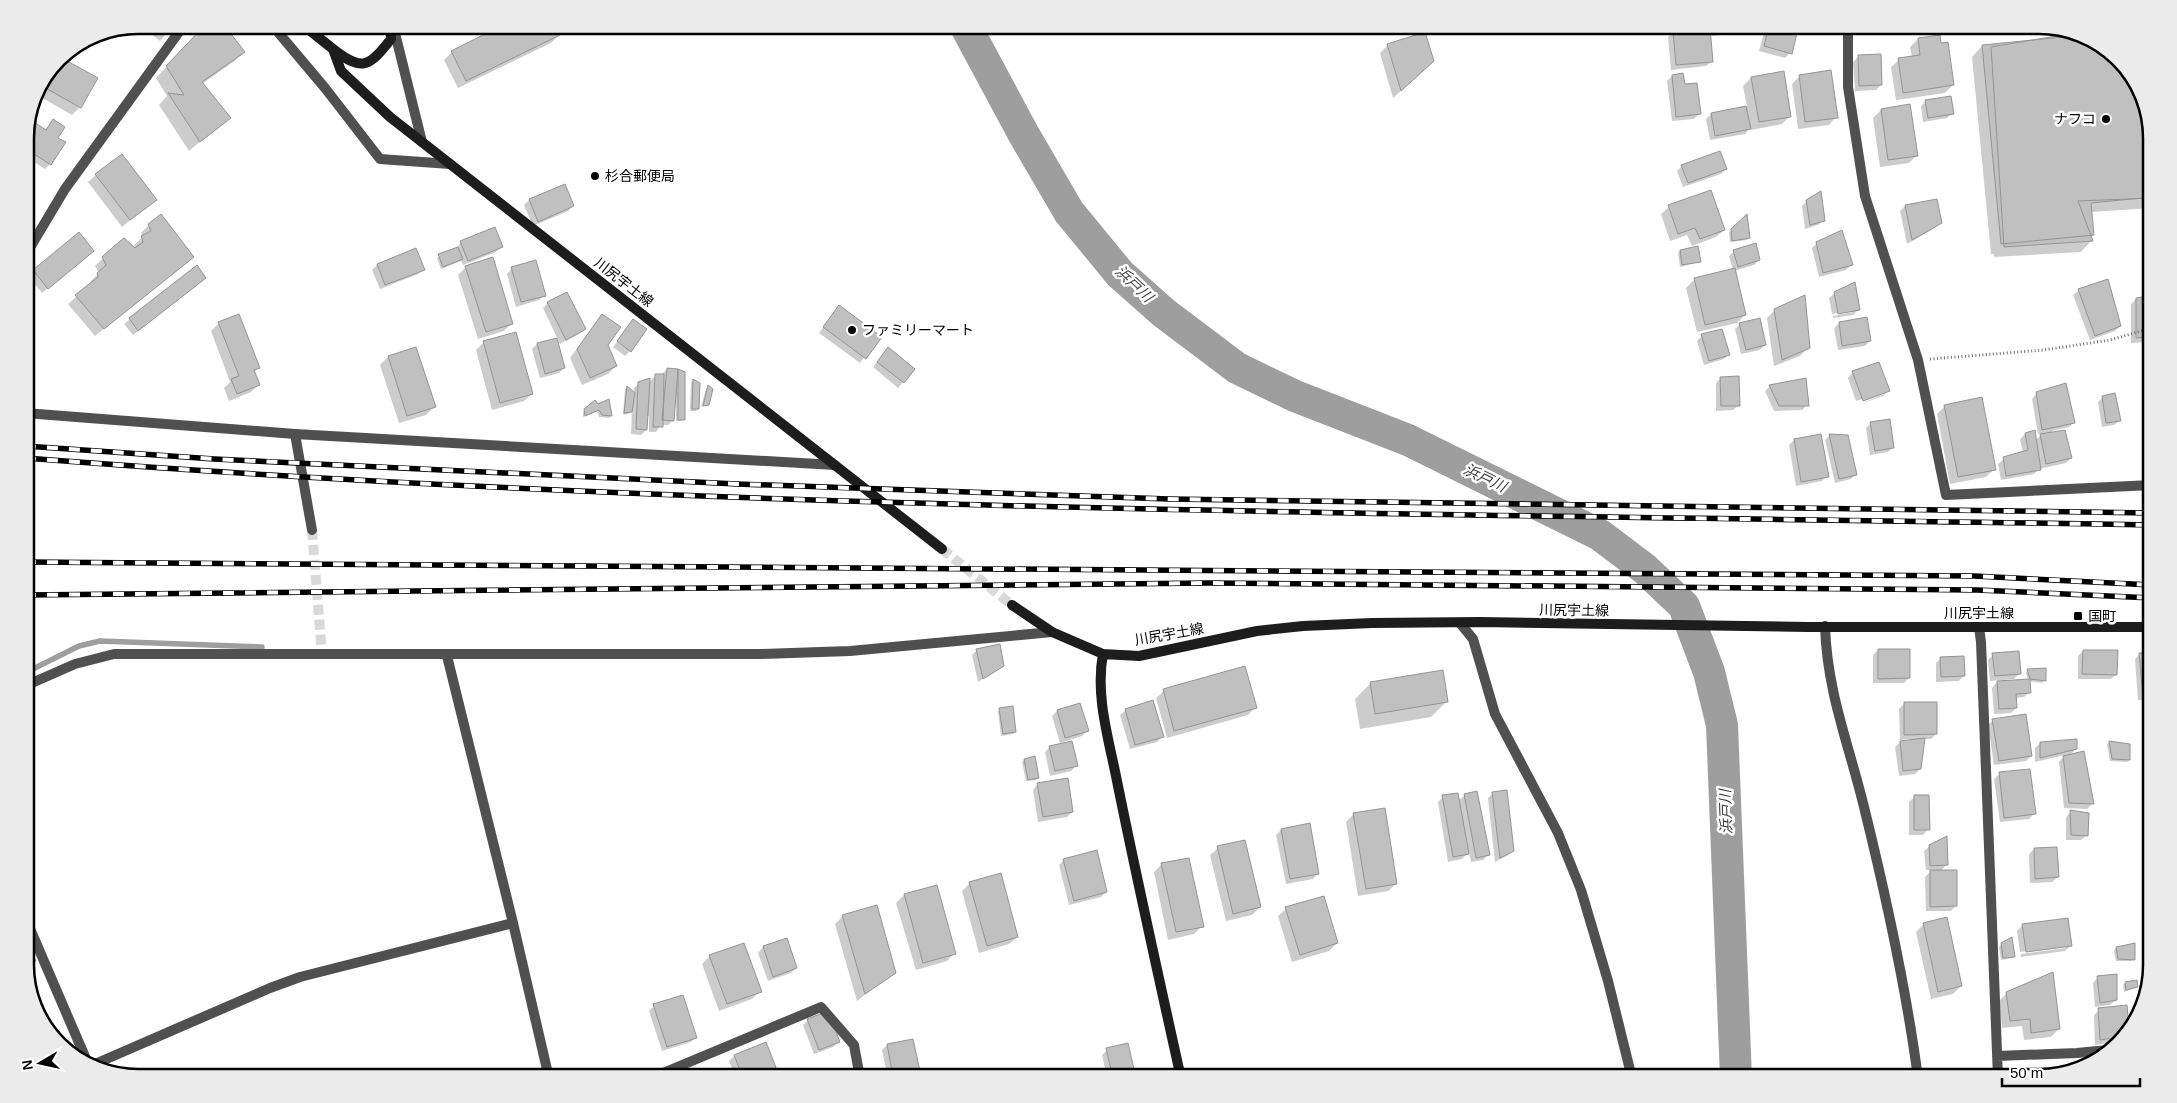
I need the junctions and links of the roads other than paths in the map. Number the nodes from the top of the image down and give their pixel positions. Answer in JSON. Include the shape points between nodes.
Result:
{"nodes":[{"id":1,"x":177,"y":34,"type":"edge"},
{"id":2,"x":280,"y":34,"type":"edge"},
{"id":3,"x":314,"y":34,"type":"edge"},
{"id":4,"x":391,"y":34,"type":"edge"},
{"id":5,"x":394,"y":34,"type":"edge"},
{"id":6,"x":1848,"y":34,"type":"edge"},
{"id":7,"x":333,"y":49,"type":"junction"},
{"id":8,"x":422,"y":142,"type":"junction"},
{"id":9,"x":450,"y":164,"type":"junction"},
{"id":10,"x":34,"y":241,"type":"edge"},
{"id":11,"x":34,"y":414,"type":"edge"},
{"id":12,"x":295,"y":434,"type":"junction"},
{"id":13,"x":835,"y":465,"type":"junction"},
{"id":14,"x":2143,"y":485,"type":"edge"},
{"id":15,"x":312,"y":530,"type":"tunnel mouth"},
{"id":16,"x":942,"y":550,"type":"tunnel mouth"},
{"id":17,"x":1012,"y":605,"type":"tunnel mouth"},
{"id":18,"x":1460,"y":623,"type":"junction"},
{"id":19,"x":1825,"y":626,"type":"junction"},
{"id":20,"x":1979,"y":627,"type":"junction"},
{"id":21,"x":2143,"y":627,"type":"edge"},
{"id":22,"x":1052,"y":632,"type":"junction"},
{"id":23,"x":1103,"y":654,"type":"junction"},
{"id":24,"x":446,"y":656,"type":"junction"},
{"id":25,"x":34,"y":682,"type":"edge"},
{"id":26,"x":513,"y":923,"type":"junction"},
{"id":27,"x":34,"y":938,"type":"edge"},
{"id":28,"x":2098,"y":1051,"type":"edge"},
{"id":29,"x":84,"y":1054,"type":"edge"},
{"id":30,"x":1997,"y":1056,"type":"junction"},
{"id":31,"x":99,"y":1062,"type":"edge"},
{"id":32,"x":547,"y":1069,"type":"edge"},
{"id":33,"x":673,"y":1069,"type":"edge"},
{"id":34,"x":858,"y":1069,"type":"edge"},
{"id":35,"x":1179,"y":1069,"type":"edge"},
{"id":36,"x":1630,"y":1069,"type":"edge"},
{"id":37,"x":1916,"y":1069,"type":"edge"},
{"id":38,"x":1998,"y":1069,"type":"edge"}],
"edges":[{"from":1,"to":10,"type":"street","via":[[65,189]]},
{"from":2,"to":9,"type":"street","via":[[380,159]]},
{"from":3,"to":7,"type":"main road","name":"川尻宇土線"},
{"from":4,"to":7,"type":"main road","via":[[375,59],[359,64],[350,62]]},
{"from":5,"to":8,"type":"street"},
{"from":6,"to":14,"type":"street","via":[[1848,87],[1865,196],[1918,360],[1946,495]]},
{"from":7,"to":8,"type":"main road","name":"川尻宇土線","via":[[341,71]]},
{"from":8,"to":9,"type":"main road","name":"川尻宇土線"},
{"from":9,"to":13,"type":"main road","name":"川尻宇土線"},
{"from":11,"to":12,"type":"street"},
{"from":12,"to":13,"type":"street"},
{"from":12,"to":15,"type":"street"},
{"from":13,"to":16,"type":"main road","name":"川尻宇土線"},
{"from":17,"to":22,"type":"main road","name":"川尻宇土線"},
{"from":18,"to":19,"type":"main road","name":"川尻宇土線"},
{"from":18,"to":23,"type":"main road","name":"川尻宇土線","via":[[1303,626],[1258,631],[1139,656]]},
{"from":18,"to":36,"type":"street","via":[[1473,639],[1495,714],[1558,833],[1581,890]]},
{"from":19,"to":20,"type":"main road","name":"川尻宇土線"},
{"from":19,"to":37,"type":"street","via":[[1832,695],[1864,805],[1893,929]]},
{"from":20,"to":21,"type":"main road","name":"川尻宇土線"},
{"from":20,"to":30,"type":"street"},
{"from":22,"to":23,"type":"main road","name":"川尻宇土線"},
{"from":22,"to":24,"type":"street","via":[[782,654]]},
{"from":23,"to":35,"type":"main road","via":[[1100,684],[1105,720]]},
{"from":24,"to":25,"type":"street","via":[[114,654],[75,664]]},
{"from":24,"to":26,"type":"street"},
{"from":26,"to":31,"type":"street","via":[[300,977]]},
{"from":26,"to":32,"type":"street"},
{"from":27,"to":29,"type":"street"},
{"from":28,"to":30,"type":"street"},
{"from":30,"to":38,"type":"street"},
{"from":33,"to":34,"type":"street","via":[[821,1007],[854,1045]]}]}
